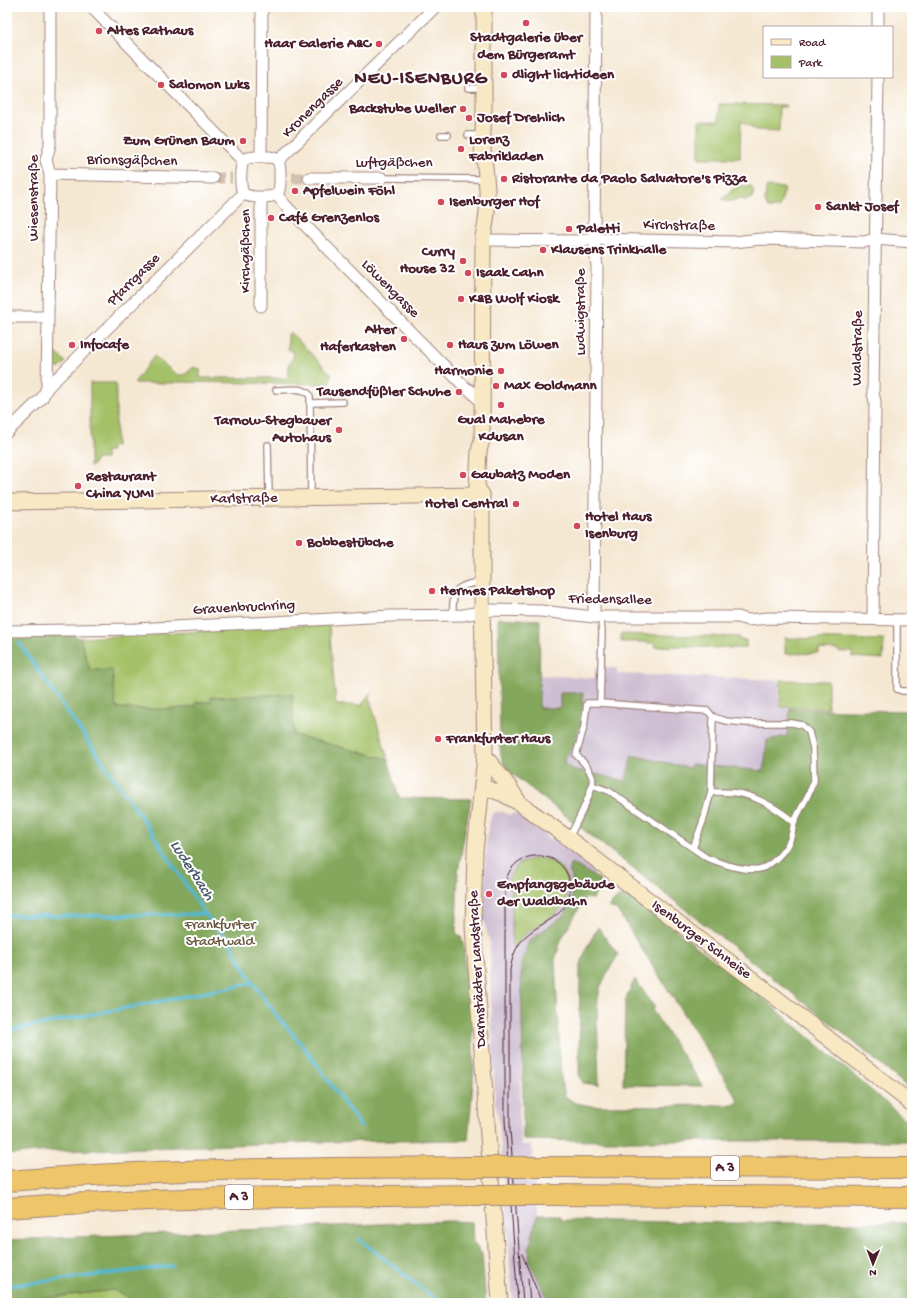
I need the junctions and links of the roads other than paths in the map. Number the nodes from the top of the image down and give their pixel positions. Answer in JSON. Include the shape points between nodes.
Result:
{"nodes":[{"id":1,"x":50,"y":7,"type":"edge"},
{"id":2,"x":91,"y":7,"type":"edge"},
{"id":3,"x":262,"y":7,"type":"edge"},
{"id":4,"x":435,"y":7,"type":"edge"},
{"id":5,"x":484,"y":7,"type":"edge"},
{"id":6,"x":596,"y":7,"type":"edge"},
{"id":7,"x":878,"y":7,"type":"edge"},
{"id":8,"x":878,"y":26,"type":"edge"},
{"id":9,"x":878,"y":78,"type":"edge"},
{"id":10,"x":468,"y":88,"type":"dead end"},
{"id":11,"x":484,"y":88,"type":"junction"},
{"id":12,"x":441,"y":135,"type":"dead end"},
{"id":13,"x":448,"y":135,"type":"dead end"},
{"id":14,"x":468,"y":135,"type":"dead end"},
{"id":15,"x":483,"y":142,"type":"junction"},
{"id":16,"x":258,"y":157,"type":"junction"},
{"id":17,"x":243,"y":161,"type":"junction"},
{"id":18,"x":278,"y":161,"type":"junction"},
{"id":19,"x":50,"y":174,"type":"junction"},
{"id":20,"x":213,"y":178,"type":"tunnel mouth"},
{"id":21,"x":309,"y":178,"type":"tunnel mouth"},
{"id":22,"x":382,"y":178,"type":"joint"},
{"id":23,"x":480,"y":179,"type":"junction"},
{"id":24,"x":243,"y":194,"type":"junction"},
{"id":25,"x":277,"y":195,"type":"junction"},
{"id":26,"x":261,"y":197,"type":"junction"},
{"id":27,"x":483,"y":238,"type":"junction"},
{"id":28,"x":594,"y":239,"type":"junction"},
{"id":29,"x":875,"y":240,"type":"junction"},
{"id":30,"x":912,"y":242,"type":"edge"},
{"id":31,"x":260,"y":306,"type":"dead end"},
{"id":32,"x":7,"y":317,"type":"edge"},
{"id":33,"x":47,"y":318,"type":"junction"},
{"id":34,"x":47,"y":388,"type":"junction"},
{"id":35,"x":276,"y":390,"type":"dead end"},
{"id":36,"x":343,"y":402,"type":"dead end"},
{"id":37,"x":311,"y":403,"type":"junction"},
{"id":38,"x":482,"y":403,"type":"junction"},
{"id":39,"x":7,"y":432,"type":"edge"},
{"id":40,"x":268,"y":445,"type":"dead end"},
{"id":41,"x":482,"y":496,"type":"junction"},
{"id":42,"x":269,"y":498,"type":"junction"},
{"id":43,"x":311,"y":498,"type":"junction"},
{"id":44,"x":7,"y":502,"type":"edge"},
{"id":45,"x":482,"y":582,"type":"junction"},
{"id":46,"x":482,"y":611,"type":"junction"},
{"id":47,"x":453,"y":615,"type":"junction"},
{"id":48,"x":598,"y":617,"type":"junction"},
{"id":49,"x":872,"y":619,"type":"junction"},
{"id":50,"x":897,"y":620,"type":"junction"},
{"id":51,"x":912,"y":620,"type":"edge"},
{"id":52,"x":7,"y":630,"type":"edge"},
{"id":53,"x":912,"y":691,"type":"edge"},
{"id":54,"x":600,"y":703,"type":"junction"},
{"id":55,"x":713,"y":717,"type":"junction"},
{"id":56,"x":485,"y":756,"type":"junction"},
{"id":57,"x":592,"y":785,"type":"junction"},
{"id":58,"x":483,"y":787,"type":"junction"},
{"id":59,"x":711,"y":792,"type":"junction"},
{"id":60,"x":519,"y":803,"type":"junction"},
{"id":61,"x":794,"y":822,"type":"junction"},
{"id":62,"x":568,"y":838,"type":"junction"},
{"id":63,"x":693,"y":848,"type":"junction"},
{"id":64,"x":912,"y":1104,"type":"edge"},
{"id":65,"x":912,"y":1168,"type":"edge"},
{"id":66,"x":7,"y":1181,"type":"edge"},
{"id":67,"x":912,"y":1197,"type":"edge"},
{"id":68,"x":7,"y":1208,"type":"edge"},
{"id":69,"x":500,"y":1303,"type":"edge"}],
"edges":[{"from":1,"to":19,"type":"street","name":"Wiesenstraße","via":[[50,146],[46,162]]},
{"from":2,"to":17,"type":"street"},
{"from":3,"to":16,"type":"street"},
{"from":4,"to":18,"type":"street","name":"Kronengasse"},
{"from":5,"to":11,"type":"main road"},
{"from":6,"to":28,"type":"street","name":"Ludwigstraße"},
{"from":7,"to":8,"type":"street"},
{"from":9,"to":29,"type":"street","name":"Waldstraße"},
{"from":10,"to":11,"type":"lane"},
{"from":11,"to":15,"type":"main road"},
{"from":12,"to":13,"type":"lane"},
{"from":14,"to":15,"type":"lane"},
{"from":15,"to":23,"type":"main road"},
{"from":15,"to":27,"type":"main road","via":[[487,199]]},
{"from":16,"to":17,"type":"street"},
{"from":16,"to":18,"type":"street","via":[[272,157]]},
{"from":17,"to":24,"type":"street","via":[[237,178]]},
{"from":18,"to":25,"type":"street","via":[[286,178]]},
{"from":19,"to":20,"type":"street","name":"Brionsgäßchen"},
{"from":19,"to":33,"type":"street","name":"Wiesenstraße"},
{"from":21,"to":22,"type":"street","name":"Luftgäßchen"},
{"from":22,"to":23,"type":"lane","name":"Luftgäßchen"},
{"from":23,"to":27,"type":"main road","via":[[479,225]]},
{"from":24,"to":26,"type":"street"},
{"from":24,"to":34,"type":"street","name":"Pfarrgasse"},
{"from":25,"to":26,"type":"street"},
{"from":25,"to":38,"type":"street","name":"Löwengasse"},
{"from":26,"to":31,"type":"street","name":"Kirchgäßchen"},
{"from":27,"to":28,"type":"street","name":"Kirchstraße","via":[[577,241]]},
{"from":27,"to":38,"type":"main road","name":"Darmstädter Landstraße"},
{"from":28,"to":29,"type":"street","name":"Kirchstraße","via":[[734,242],[761,239],[864,242]]},
{"from":28,"to":48,"type":"street","name":"Ludwigstraße","via":[[597,267]]},
{"from":29,"to":30,"type":"street","name":"Kirchstraße"},
{"from":29,"to":49,"type":"street","name":"Waldstraße","via":[[875,510]]},
{"from":32,"to":33,"type":"street"},
{"from":33,"to":34,"type":"street","name":"Wiesenstraße"},
{"from":34,"to":39,"type":"street","name":"Pfarrgasse","via":[[42,398]]},
{"from":35,"to":37,"type":"lane","via":[[304,390],[309,392]]},
{"from":36,"to":37,"type":"lane"},
{"from":37,"to":43,"type":"lane"},
{"from":38,"to":41,"type":"main road","name":"Darmstädter Landstraße","via":[[482,440],[486,451],[487,488]]},
{"from":40,"to":42,"type":"lane"},
{"from":41,"to":43,"type":"main road","name":"Karlstraße"},
{"from":41,"to":45,"type":"main road","name":"Darmstädter Landstraße"},
{"from":42,"to":43,"type":"main road","name":"Karlstraße"},
{"from":42,"to":44,"type":"main road","name":"Karlstraße"},
{"from":45,"to":46,"type":"main road","name":"Darmstädter Landstraße"},
{"from":45,"to":47,"type":"lane","via":[[468,583],[458,588],[453,596]]},
{"from":46,"to":47,"type":"street","name":"Gravenbruchring"},
{"from":46,"to":48,"type":"street","name":"Friedensallee","via":[[541,612]]},
{"from":46,"to":56,"type":"main road","name":"Darmstädter Landstraße"},
{"from":47,"to":52,"type":"street","name":"Gravenbruchring","via":[[135,629]]},
{"from":48,"to":49,"type":"street","name":"Friedensallee"},
{"from":48,"to":54,"type":"lane","via":[[602,632]]},
{"from":49,"to":50,"type":"street","name":"Friedensallee"},
{"from":50,"to":51,"type":"street","name":"Friedensallee"},
{"from":50,"to":53,"type":"lane","via":[[896,688]]},
{"from":54,"to":55,"type":"lane","via":[[708,711]]},
{"from":54,"to":57,"type":"lane","via":[[587,703],[584,727],[576,755],[585,762],[593,778]]},
{"from":55,"to":59,"type":"lane"},
{"from":55,"to":61,"type":"lane","via":[[746,723],[792,723],[802,725],[809,732],[813,748],[814,781]]},
{"from":56,"to":58,"type":"main road","name":"Darmstädter Landstraße"},
{"from":56,"to":60,"type":"main road"},
{"from":57,"to":62,"type":"lane"},
{"from":57,"to":63,"type":"lane","via":[[609,791]]},
{"from":58,"to":60,"type":"main road","name":"Isenburger Schneise"},
{"from":58,"to":69,"type":"main road","name":"Darmstädter Landstraße","via":[[475,851],[473,926]]},
{"from":59,"to":61,"type":"lane","via":[[737,793],[762,801]]},
{"from":59,"to":63,"type":"lane"},
{"from":60,"to":62,"type":"main road","name":"Isenburger Schneise"},
{"from":61,"to":63,"type":"lane","via":[[790,841],[784,850],[760,869],[725,865],[707,858]]},
{"from":62,"to":64,"type":"main road","name":"Isenburger Schneise"},
{"from":65,"to":66,"type":"highway","number":"A 3","bridge":true,"via":[[220,1169]]},
{"from":67,"to":68,"type":"highway","number":"A 3","bridge":true,"via":[[472,1195],[221,1198],[75,1202]]}]}
